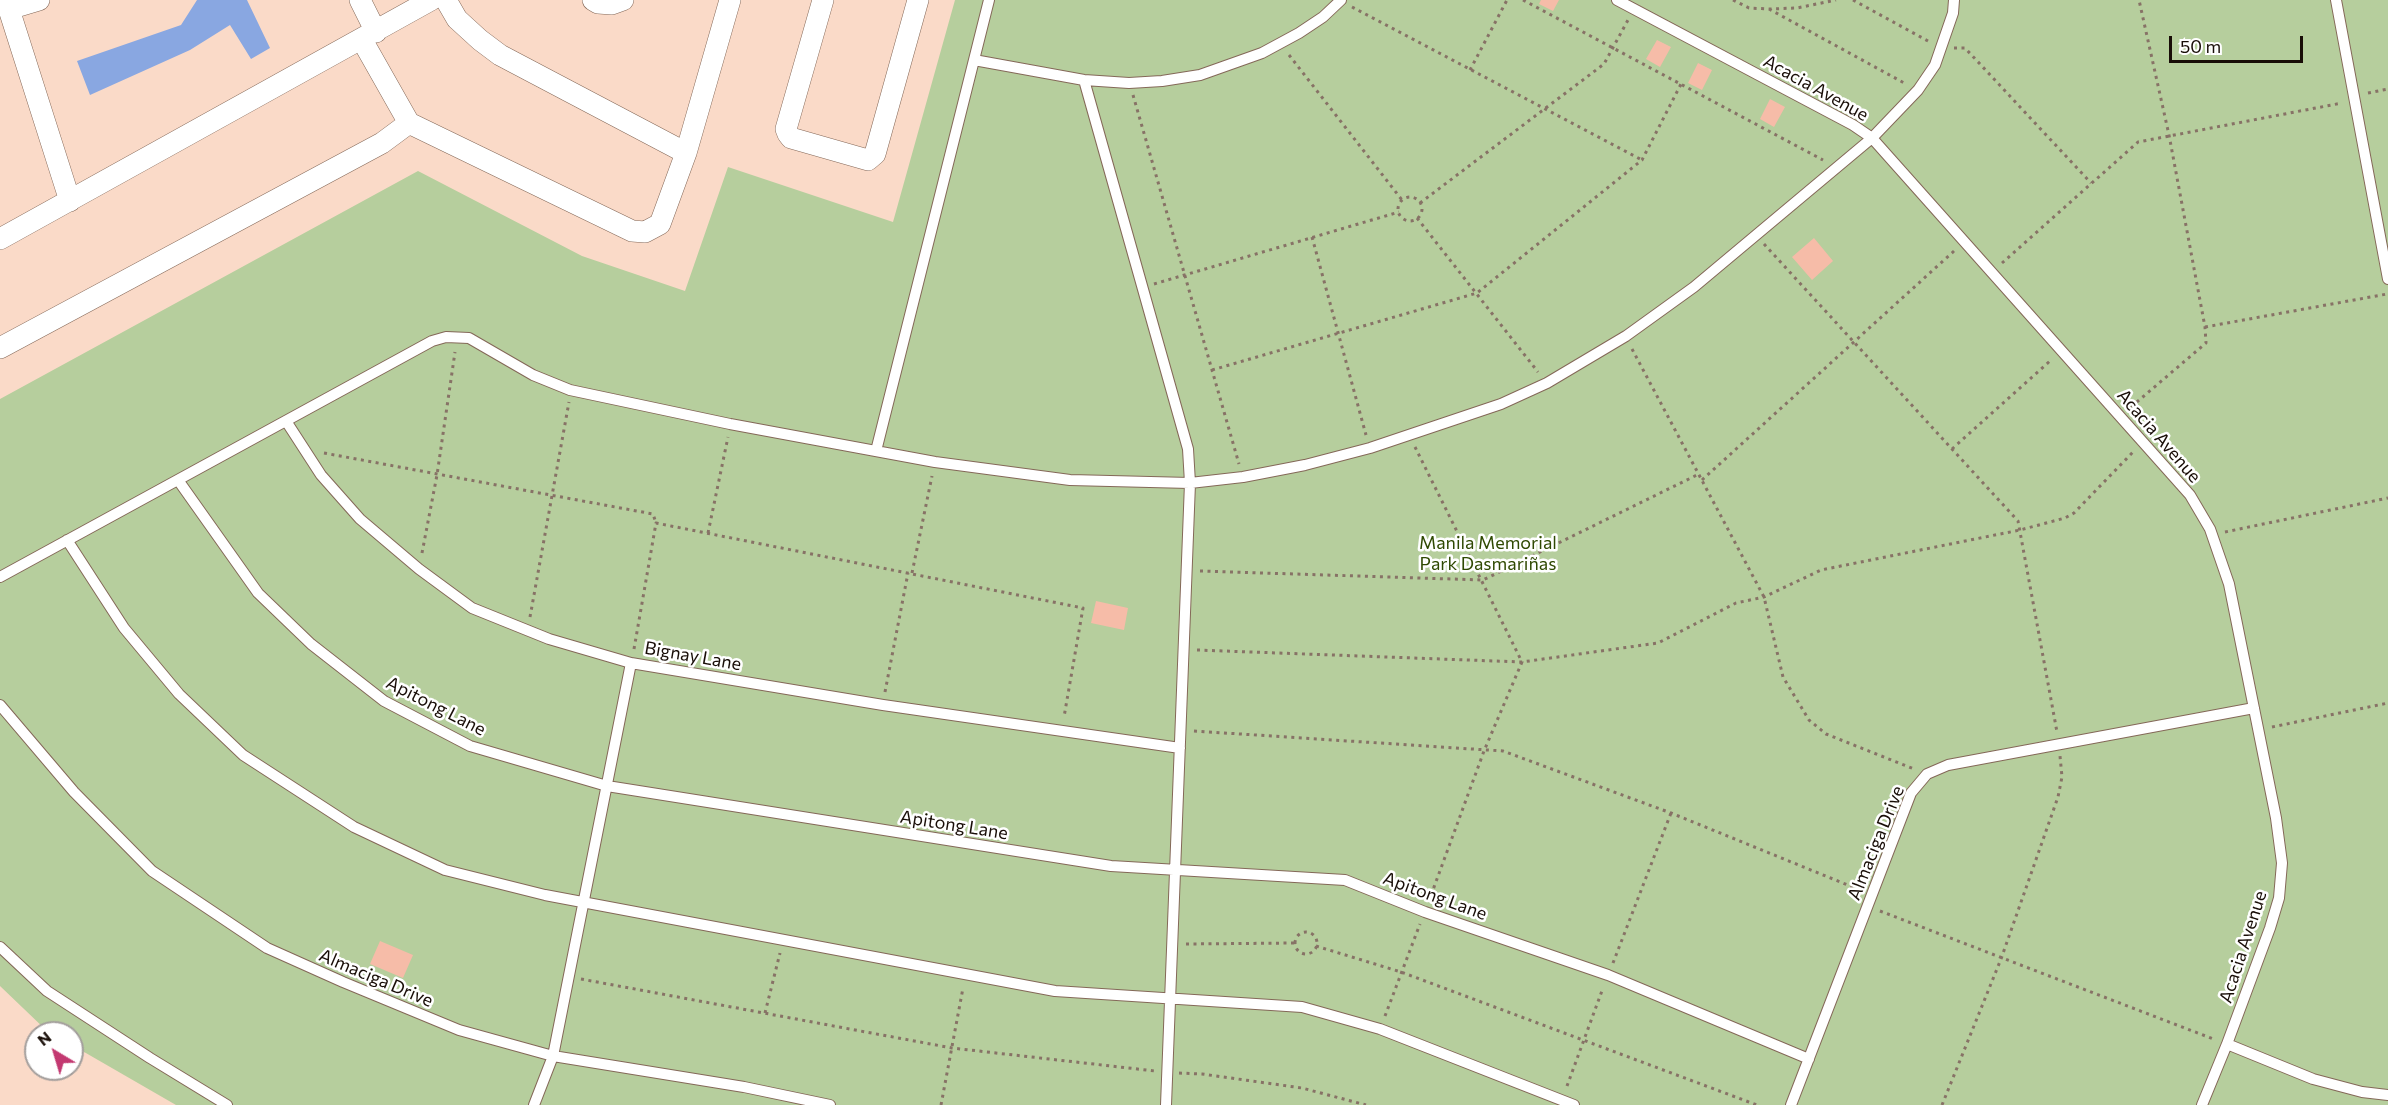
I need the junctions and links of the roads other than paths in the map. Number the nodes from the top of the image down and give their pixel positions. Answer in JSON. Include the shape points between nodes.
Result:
{"nodes":[{"id":1,"x":39,"y":0,"type":"edge"},
{"id":2,"x":360,"y":0,"type":"edge"},
{"id":3,"x":431,"y":0,"type":"edge"},
{"id":4,"x":446,"y":0,"type":"edge"},
{"id":5,"x":593,"y":0,"type":"edge"},
{"id":6,"x":623,"y":0,"type":"edge"},
{"id":7,"x":730,"y":0,"type":"edge"},
{"id":8,"x":823,"y":0,"type":"edge"},
{"id":9,"x":918,"y":0,"type":"edge"},
{"id":10,"x":989,"y":0,"type":"edge"},
{"id":11,"x":1341,"y":0,"type":"edge"},
{"id":12,"x":1617,"y":0,"type":"edge"},
{"id":13,"x":1954,"y":0,"type":"edge"},
{"id":14,"x":2336,"y":0,"type":"edge"},
{"id":15,"x":7,"y":5,"type":"edge"},
{"id":16,"x":369,"y":36,"type":"junction"},
{"id":17,"x":974,"y":60,"type":"junction"},
{"id":18,"x":1084,"y":80,"type":"junction"},
{"id":19,"x":409,"y":123,"type":"junction"},
{"id":20,"x":1872,"y":138,"type":"junction"},
{"id":21,"x":686,"y":153,"type":"junction"},
{"id":22,"x":70,"y":201,"type":"junction"},
{"id":23,"x":0,"y":239,"type":"edge"},
{"id":24,"x":2388,"y":279,"type":"edge"},
{"id":25,"x":0,"y":348,"type":"edge"},
{"id":26,"x":286,"y":421,"type":"junction"},
{"id":27,"x":876,"y":451,"type":"junction"},
{"id":28,"x":178,"y":480,"type":"junction"},
{"id":29,"x":1190,"y":483,"type":"junction"},
{"id":30,"x":67,"y":540,"type":"junction"},
{"id":31,"x":0,"y":577,"type":"edge"},
{"id":32,"x":631,"y":663,"type":"junction"},
{"id":33,"x":0,"y":705,"type":"edge"},
{"id":34,"x":2254,"y":708,"type":"junction"},
{"id":35,"x":1180,"y":748,"type":"junction"},
{"id":36,"x":607,"y":786,"type":"junction"},
{"id":37,"x":1175,"y":872,"type":"junction"},
{"id":38,"x":583,"y":901,"type":"junction"},
{"id":39,"x":0,"y":947,"type":"edge"},
{"id":40,"x":1170,"y":999,"type":"junction"},
{"id":41,"x":2227,"y":1044,"type":"junction"},
{"id":42,"x":553,"y":1056,"type":"junction"},
{"id":43,"x":1809,"y":1059,"type":"junction"},
{"id":44,"x":2388,"y":1095,"type":"edge"},
{"id":45,"x":227,"y":1105,"type":"edge"},
{"id":46,"x":534,"y":1105,"type":"edge"},
{"id":47,"x":830,"y":1105,"type":"edge"},
{"id":48,"x":1166,"y":1105,"type":"edge"},
{"id":49,"x":1574,"y":1105,"type":"edge"},
{"id":50,"x":1791,"y":1105,"type":"edge"},
{"id":51,"x":2202,"y":1105,"type":"edge"}],
"edges":[{"from":1,"to":15,"type":"street"},
{"from":2,"to":16,"type":"street"},
{"from":3,"to":16,"type":"street"},
{"from":4,"to":21,"type":"street","via":[[457,18],[500,55]]},
{"from":5,"to":6,"type":"street","via":[[612,4]]},
{"from":7,"to":21,"type":"street"},
{"from":8,"to":9,"type":"street","via":[[786,129],[791,138],[868,160],[875,154]]},
{"from":10,"to":17,"type":"lane"},
{"from":11,"to":18,"type":"lane","via":[[1323,17],[1280,44],[1231,66],[1162,81]]},
{"from":12,"to":20,"type":"lane","name":"Acacia Avenue"},
{"from":13,"to":20,"type":"lane","via":[[1935,65],[1918,90]]},
{"from":14,"to":24,"type":"lane"},
{"from":15,"to":22,"type":"street"},
{"from":16,"to":19,"type":"street"},
{"from":16,"to":22,"type":"street"},
{"from":17,"to":18,"type":"lane"},
{"from":17,"to":27,"type":"lane"},
{"from":18,"to":29,"type":"lane","via":[[1188,448]]},
{"from":19,"to":21,"type":"street","via":[[632,231],[645,232],[660,224]]},
{"from":19,"to":25,"type":"street","via":[[382,142]]},
{"from":20,"to":29,"type":"lane","via":[[1694,287],[1626,336],[1547,383],[1501,404],[1370,448],[1305,465]]},
{"from":20,"to":34,"type":"lane","name":"Acacia Avenue","via":[[2190,495],[2212,534],[2229,584]]},
{"from":22,"to":23,"type":"street"},
{"from":26,"to":27,"type":"lane","via":[[432,341],[457,337],[469,338],[533,375],[571,390]]},
{"from":26,"to":28,"type":"lane"},
{"from":26,"to":32,"type":"lane","name":"Bignay Lane","via":[[321,475],[360,519],[472,608],[527,631]]},
{"from":27,"to":29,"type":"lane","via":[[1070,480]]},
{"from":28,"to":30,"type":"lane"},
{"from":28,"to":36,"type":"lane","name":"Apitong Lane","via":[[258,592],[311,644],[384,701],[470,746]]},
{"from":29,"to":35,"type":"lane"},
{"from":30,"to":31,"type":"lane"},
{"from":30,"to":38,"type":"lane","via":[[124,628],[179,694],[243,755],[354,827],[445,870]]},
{"from":32,"to":35,"type":"lane","name":"Bignay Lane"},
{"from":32,"to":36,"type":"lane"},
{"from":33,"to":42,"type":"lane","name":"Almaciga Drive","via":[[74,792],[152,871],[267,948],[459,1030]]},
{"from":34,"to":41,"type":"lane","name":"Acacia Avenue","via":[[2282,863],[2279,898]]},
{"from":34,"to":43,"type":"lane","name":"Almaciga Drive","via":[[1948,765],[1927,774],[1911,793]]},
{"from":35,"to":37,"type":"lane"},
{"from":36,"to":37,"type":"lane","name":"Apitong Lane","via":[[1111,866]]},
{"from":36,"to":38,"type":"lane"},
{"from":37,"to":40,"type":"lane"},
{"from":37,"to":43,"type":"lane","name":"Apitong Lane","via":[[1345,880],[1608,975]]},
{"from":38,"to":40,"type":"lane","via":[[1055,991]]},
{"from":38,"to":42,"type":"lane"},
{"from":39,"to":45,"type":"lane","via":[[48,991]]},
{"from":40,"to":48,"type":"lane"},
{"from":40,"to":49,"type":"lane","via":[[1302,1007],[1380,1029]]},
{"from":41,"to":44,"type":"lane","via":[[2313,1078]]},
{"from":41,"to":51,"type":"lane","name":"Acacia Avenue"},
{"from":42,"to":46,"type":"lane"},
{"from":42,"to":47,"type":"lane","name":"Almaciga Drive"},
{"from":43,"to":50,"type":"lane","name":"Almaciga Drive"}]}
